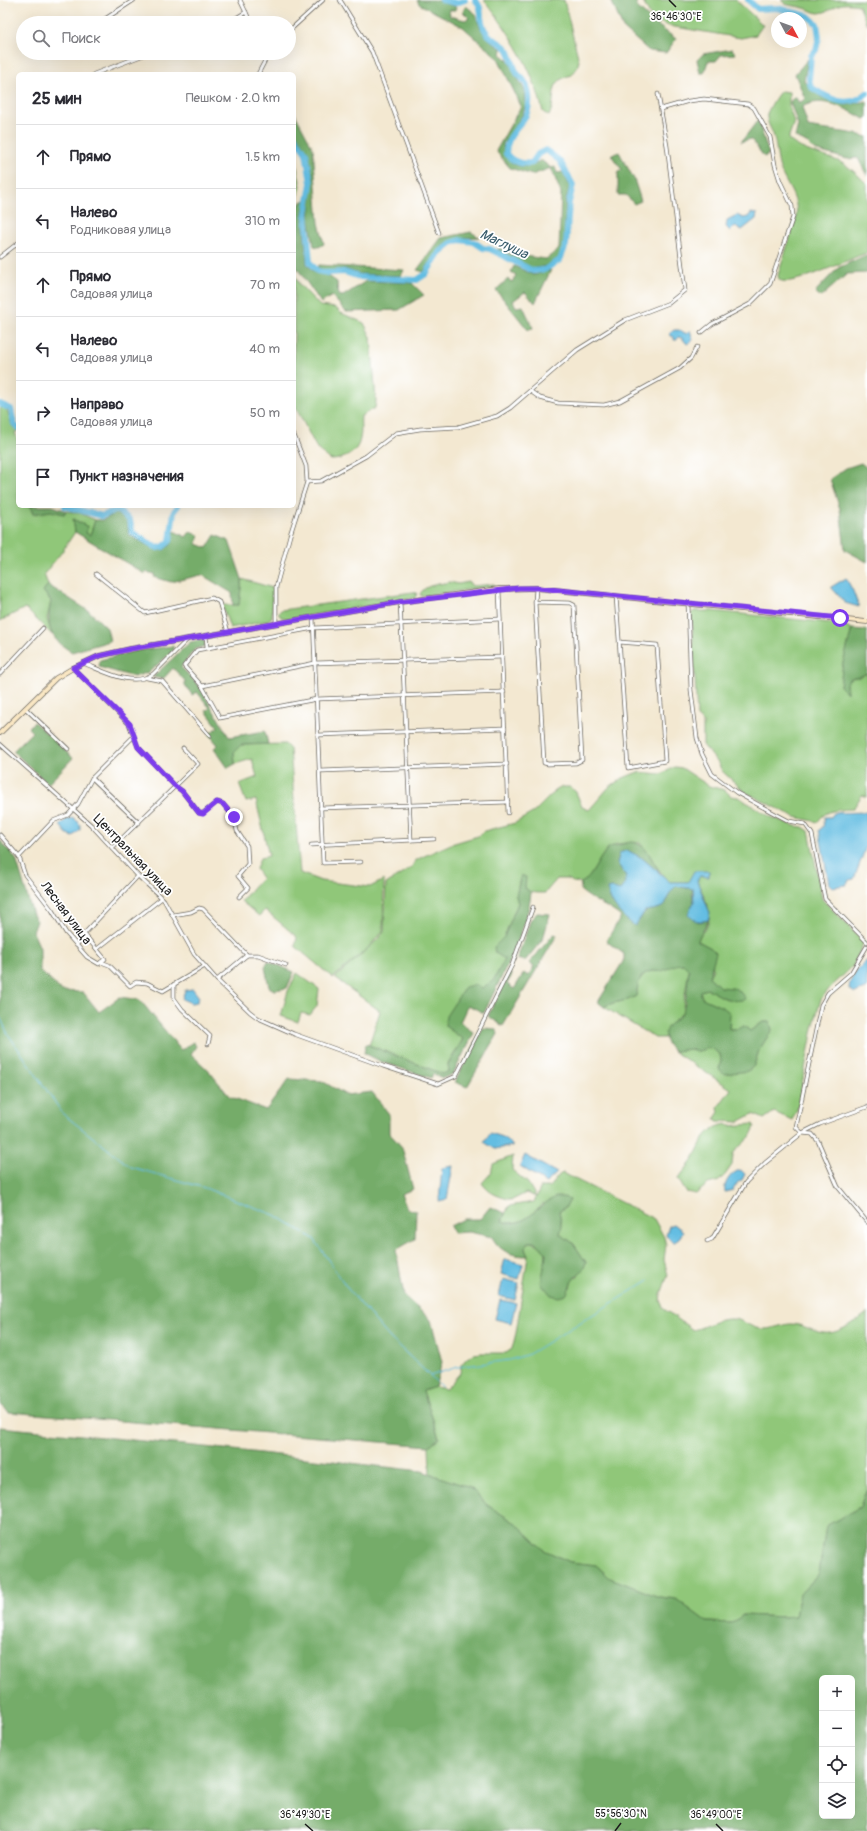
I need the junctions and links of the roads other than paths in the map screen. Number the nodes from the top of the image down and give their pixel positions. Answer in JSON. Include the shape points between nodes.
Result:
{"nodes":[{"id":1,"x":134,"y":0,"type":"edge"},
{"id":2,"x":240,"y":0,"type":"edge"},
{"id":3,"x":323,"y":0,"type":"edge"},
{"id":4,"x":340,"y":0,"type":"edge"},
{"id":5,"x":246,"y":12,"type":"junction"},
{"id":6,"x":110,"y":16,"type":"edge"},
{"id":7,"x":239,"y":16,"type":"edge"},
{"id":8,"x":248,"y":16,"type":"edge"},
{"id":9,"x":296,"y":25,"type":"edge"},
{"id":10,"x":131,"y":60,"type":"edge"},
{"id":11,"x":264,"y":60,"type":"edge"},
{"id":12,"x":99,"y":72,"type":"edge"},
{"id":13,"x":259,"y":72,"type":"edge"},
{"id":14,"x":658,"y":94,"type":"dead end"},
{"id":15,"x":661,"y":110,"type":"junction"},
{"id":16,"x":438,"y":233,"type":"dead end"},
{"id":17,"x":16,"y":245,"type":"edge"},
{"id":18,"x":0,"y":257,"type":"edge"},
{"id":19,"x":701,"y":334,"type":"dead end"},
{"id":20,"x":697,"y":347,"type":"dead end"},
{"id":21,"x":530,"y":391,"type":"junction"},
{"id":22,"x":296,"y":440,"type":"edge"},
{"id":23,"x":307,"y":482,"type":"junction"},
{"id":24,"x":96,"y":574,"type":"dead end"},
{"id":25,"x":536,"y":588,"type":"junction"},
{"id":26,"x":499,"y":589,"type":"junction"},
{"id":27,"x":616,"y":596,"type":"junction"},
{"id":28,"x":400,"y":602,"type":"junction"},
{"id":29,"x":535,"y":602,"type":"junction"},
{"id":30,"x":688,"y":603,"type":"junction"},
{"id":31,"x":313,"y":617,"type":"junction"},
{"id":32,"x":500,"y":619,"type":"junction"},
{"id":33,"x":867,"y":622,"type":"edge"},
{"id":34,"x":401,"y":623,"type":"junction"},
{"id":35,"x":276,"y":624,"type":"junction"},
{"id":36,"x":43,"y":628,"type":"dead end"},
{"id":37,"x":314,"y":628,"type":"junction"},
{"id":38,"x":228,"y":632,"type":"junction"},
{"id":39,"x":206,"y":635,"type":"junction"},
{"id":40,"x":189,"y":639,"type":"junction"},
{"id":41,"x":619,"y":642,"type":"junction"},
{"id":42,"x":208,"y":647,"type":"junction"},
{"id":43,"x":502,"y":657,"type":"junction"},
{"id":44,"x":402,"y":661,"type":"junction"},
{"id":45,"x":83,"y":663,"type":"junction"},
{"id":46,"x":315,"y":663,"type":"junction"},
{"id":47,"x":73,"y":668,"type":"junction"},
{"id":48,"x":0,"y":674,"type":"edge"},
{"id":49,"x":147,"y":678,"type":"junction"},
{"id":50,"x":202,"y":686,"type":"junction"},
{"id":51,"x":504,"y":692,"type":"junction"},
{"id":52,"x":404,"y":696,"type":"junction"},
{"id":53,"x":317,"y":700,"type":"junction"},
{"id":54,"x":25,"y":708,"type":"junction"},
{"id":55,"x":505,"y":728,"type":"junction"},
{"id":56,"x":406,"y":732,"type":"junction"},
{"id":57,"x":0,"y":733,"type":"edge"},
{"id":58,"x":319,"y":735,"type":"junction"},
{"id":59,"x":134,"y":736,"type":"junction"},
{"id":60,"x":210,"y":736,"type":"dead end"},
{"id":61,"x":0,"y":744,"type":"edge"},
{"id":62,"x":183,"y":748,"type":"dead end"},
{"id":63,"x":68,"y":749,"type":"dead end"},
{"id":64,"x":507,"y":764,"type":"junction"},
{"id":65,"x":407,"y":769,"type":"junction"},
{"id":66,"x":321,"y":771,"type":"junction"},
{"id":67,"x":92,"y":778,"type":"junction"},
{"id":68,"x":175,"y":786,"type":"junction"},
{"id":69,"x":508,"y":802,"type":"junction"},
{"id":70,"x":409,"y":804,"type":"junction"},
{"id":71,"x":320,"y":808,"type":"junction"},
{"id":72,"x":74,"y":810,"type":"junction"},
{"id":73,"x":508,"y":813,"type":"dead end"},
{"id":74,"x":139,"y":823,"type":"junction"},
{"id":75,"x":0,"y":835,"type":"edge"},
{"id":76,"x":434,"y":839,"type":"dead end"},
{"id":77,"x":410,"y":840,"type":"junction"},
{"id":78,"x":322,"y":844,"type":"junction"},
{"id":79,"x":312,"y":845,"type":"dead end"},
{"id":80,"x":112,"y":848,"type":"junction"},
{"id":81,"x":19,"y":857,"type":"junction"},
{"id":82,"x":361,"y":862,"type":"dead end"},
{"id":83,"x":138,"y":876,"type":"junction"},
{"id":84,"x":239,"y":897,"type":"dead end"},
{"id":85,"x":162,"y":898,"type":"junction"},
{"id":86,"x":533,"y":907,"type":"dead end"},
{"id":87,"x":173,"y":915,"type":"junction"},
{"id":88,"x":86,"y":936,"type":"junction"},
{"id":89,"x":867,"y":942,"type":"edge"},
{"id":90,"x":76,"y":945,"type":"junction"},
{"id":91,"x":867,"y":946,"type":"edge"},
{"id":92,"x":97,"y":949,"type":"junction"},
{"id":93,"x":247,"y":955,"type":"junction"},
{"id":94,"x":101,"y":962,"type":"junction"},
{"id":95,"x":286,"y":965,"type":"dead end"},
{"id":96,"x":205,"y":966,"type":"junction"},
{"id":97,"x":217,"y":980,"type":"junction"},
{"id":98,"x":174,"y":984,"type":"junction"},
{"id":99,"x":208,"y":1044,"type":"dead end"},
{"id":100,"x":867,"y":1107,"type":"edge"},
{"id":101,"x":802,"y":1133,"type":"junction"},
{"id":102,"x":867,"y":1222,"type":"edge"},
{"id":103,"x":707,"y":1241,"type":"dead end"}],
"edges":[{"from":1,"to":6,"type":"street"},
{"from":2,"to":5,"type":"street"},
{"from":3,"to":9,"type":"street"},
{"from":4,"to":16,"type":"street","via":[[372,52]]},
{"from":5,"to":7,"type":"street"},
{"from":5,"to":8,"type":"street"},
{"from":10,"to":12,"type":"street"},
{"from":11,"to":13,"type":"street"},
{"from":14,"to":15,"type":"street"},
{"from":15,"to":19,"type":"street","via":[[704,99],[748,104],[754,108],[770,137],[779,176],[792,206],[793,217],[770,284],[750,304],[712,324]]},
{"from":15,"to":21,"type":"street","via":[[685,290],[668,304],[626,320],[577,350]]},
{"from":17,"to":18,"type":"street"},
{"from":20,"to":21,"type":"street","via":[[691,358],[680,368],[615,402],[604,405],[558,403],[540,398]]},
{"from":21,"to":23,"type":"street","via":[[497,416],[466,426],[396,433],[366,456],[321,481]]},
{"from":22,"to":23,"type":"street","via":[[306,466]]},
{"from":23,"to":35,"type":"street","via":[[276,587]]},
{"from":24,"to":38,"type":"street","via":[[145,613],[212,598],[219,602]]},
{"from":25,"to":26,"type":"main road"},
{"from":25,"to":27,"type":"main road"},
{"from":25,"to":29,"type":"street"},
{"from":26,"to":28,"type":"main road"},
{"from":26,"to":32,"type":"street"},
{"from":27,"to":30,"type":"main road"},
{"from":27,"to":41,"type":"street"},
{"from":28,"to":31,"type":"main road"},
{"from":28,"to":34,"type":"street"},
{"from":29,"to":29,"type":"street","via":[[544,763],[576,763],[582,760],[574,605]]},
{"from":30,"to":33,"type":"main road"},
{"from":30,"to":89,"type":"street","via":[[691,684],[697,738],[712,774],[737,793],[789,821],[805,824],[809,828],[825,899]]},
{"from":31,"to":35,"type":"main road"},
{"from":31,"to":37,"type":"street"},
{"from":32,"to":34,"type":"street"},
{"from":32,"to":43,"type":"street"},
{"from":34,"to":37,"type":"street"},
{"from":34,"to":44,"type":"street"},
{"from":35,"to":38,"type":"main road"},
{"from":36,"to":48,"type":"street"},
{"from":37,"to":42,"type":"street"},
{"from":37,"to":46,"type":"street"},
{"from":38,"to":39,"type":"main road"},
{"from":39,"to":40,"type":"main road"},
{"from":39,"to":42,"type":"street"},
{"from":40,"to":45,"type":"main road","via":[[99,656]]},
{"from":40,"to":49,"type":"street"},
{"from":41,"to":41,"type":"street","via":[[628,768],[665,760],[657,645]]},
{"from":42,"to":50,"type":"street","via":[[197,650],[184,666]]},
{"from":43,"to":44,"type":"street"},
{"from":43,"to":51,"type":"street"},
{"from":44,"to":46,"type":"street"},
{"from":44,"to":52,"type":"street"},
{"from":45,"to":47,"type":"main road"},
{"from":45,"to":49,"type":"street","via":[[127,679]]},
{"from":46,"to":50,"type":"street"},
{"from":46,"to":53,"type":"street"},
{"from":47,"to":54,"type":"main road","via":[[56,678]]},
{"from":47,"to":59,"type":"street","via":[[130,724]]},
{"from":49,"to":60,"type":"street","via":[[162,681]]},
{"from":50,"to":53,"type":"street","via":[[220,718]]},
{"from":51,"to":52,"type":"street"},
{"from":51,"to":55,"type":"street"},
{"from":52,"to":53,"type":"street"},
{"from":52,"to":56,"type":"street"},
{"from":53,"to":58,"type":"street"},
{"from":54,"to":57,"type":"main road"},
{"from":54,"to":63,"type":"street"},
{"from":55,"to":56,"type":"street"},
{"from":55,"to":64,"type":"street"},
{"from":56,"to":58,"type":"street"},
{"from":56,"to":65,"type":"street"},
{"from":58,"to":66,"type":"street"},
{"from":59,"to":67,"type":"street"},
{"from":59,"to":68,"type":"street","via":[[138,747]]},
{"from":61,"to":72,"type":"street","name":"Центральная улица"},
{"from":62,"to":68,"type":"street","via":[[198,764]]},
{"from":64,"to":65,"type":"street"},
{"from":64,"to":69,"type":"street"},
{"from":65,"to":66,"type":"street"},
{"from":65,"to":70,"type":"street"},
{"from":66,"to":71,"type":"street"},
{"from":67,"to":72,"type":"street"},
{"from":67,"to":74,"type":"street"},
{"from":68,"to":74,"type":"street"},
{"from":68,"to":84,"type":"street","via":[[199,813],[203,814],[217,802],[223,804],[234,817],[237,831],[247,846],[248,864],[238,876],[248,888]]},
{"from":69,"to":70,"type":"street"},
{"from":69,"to":73,"type":"street"},
{"from":70,"to":71,"type":"street"},
{"from":70,"to":77,"type":"street"},
{"from":71,"to":78,"type":"street"},
{"from":72,"to":80,"type":"street","name":"Центральная улица"},
{"from":72,"to":81,"type":"street","via":[[68,816],[53,821]]},
{"from":74,"to":80,"type":"street"},
{"from":75,"to":81,"type":"street","name":"Лесная улица"},
{"from":76,"to":77,"type":"street"},
{"from":77,"to":78,"type":"street"},
{"from":78,"to":79,"type":"street"},
{"from":78,"to":82,"type":"street","via":[[323,864]]},
{"from":80,"to":83,"type":"street","name":"Центральная улица"},
{"from":81,"to":90,"type":"street","name":"Лесная улица","via":[[25,875]]},
{"from":83,"to":85,"type":"street","name":"Центральная улица"},
{"from":83,"to":88,"type":"street","via":[[84,934]]},
{"from":85,"to":87,"type":"street","name":"Центральная улица"},
{"from":85,"to":92,"type":"street"},
{"from":86,"to":97,"type":"street","name":"Центральная улица","via":[[512,965],[456,1076],[438,1084],[294,1034],[258,1018],[241,1005]]},
{"from":87,"to":93,"type":"street","via":[[203,909]]},
{"from":87,"to":96,"type":"street","name":"Центральная улица","via":[[194,954]]},
{"from":88,"to":90,"type":"street"},
{"from":88,"to":92,"type":"street"},
{"from":90,"to":94,"type":"street","name":"Лесная улица","via":[[87,957],[99,964]]},
{"from":91,"to":101,"type":"street","via":[[851,973],[828,993],[821,1005],[796,1127]]},
{"from":92,"to":94,"type":"street","via":[[105,959]]},
{"from":93,"to":95,"type":"street","via":[[258,955]]},
{"from":93,"to":97,"type":"street"},
{"from":94,"to":98,"type":"street","name":"Лесная улица","via":[[109,964],[130,986],[136,982],[147,983],[163,991]]},
{"from":96,"to":97,"type":"street","name":"Центральная улица"},
{"from":96,"to":98,"type":"street"},
{"from":98,"to":99,"type":"street","via":[[174,998],[210,1036]]},
{"from":100,"to":101,"type":"street"},
{"from":101,"to":102,"type":"street","via":[[812,1134],[818,1141],[838,1187]]},
{"from":101,"to":103,"type":"street","via":[[746,1182],[712,1239]]}]}
